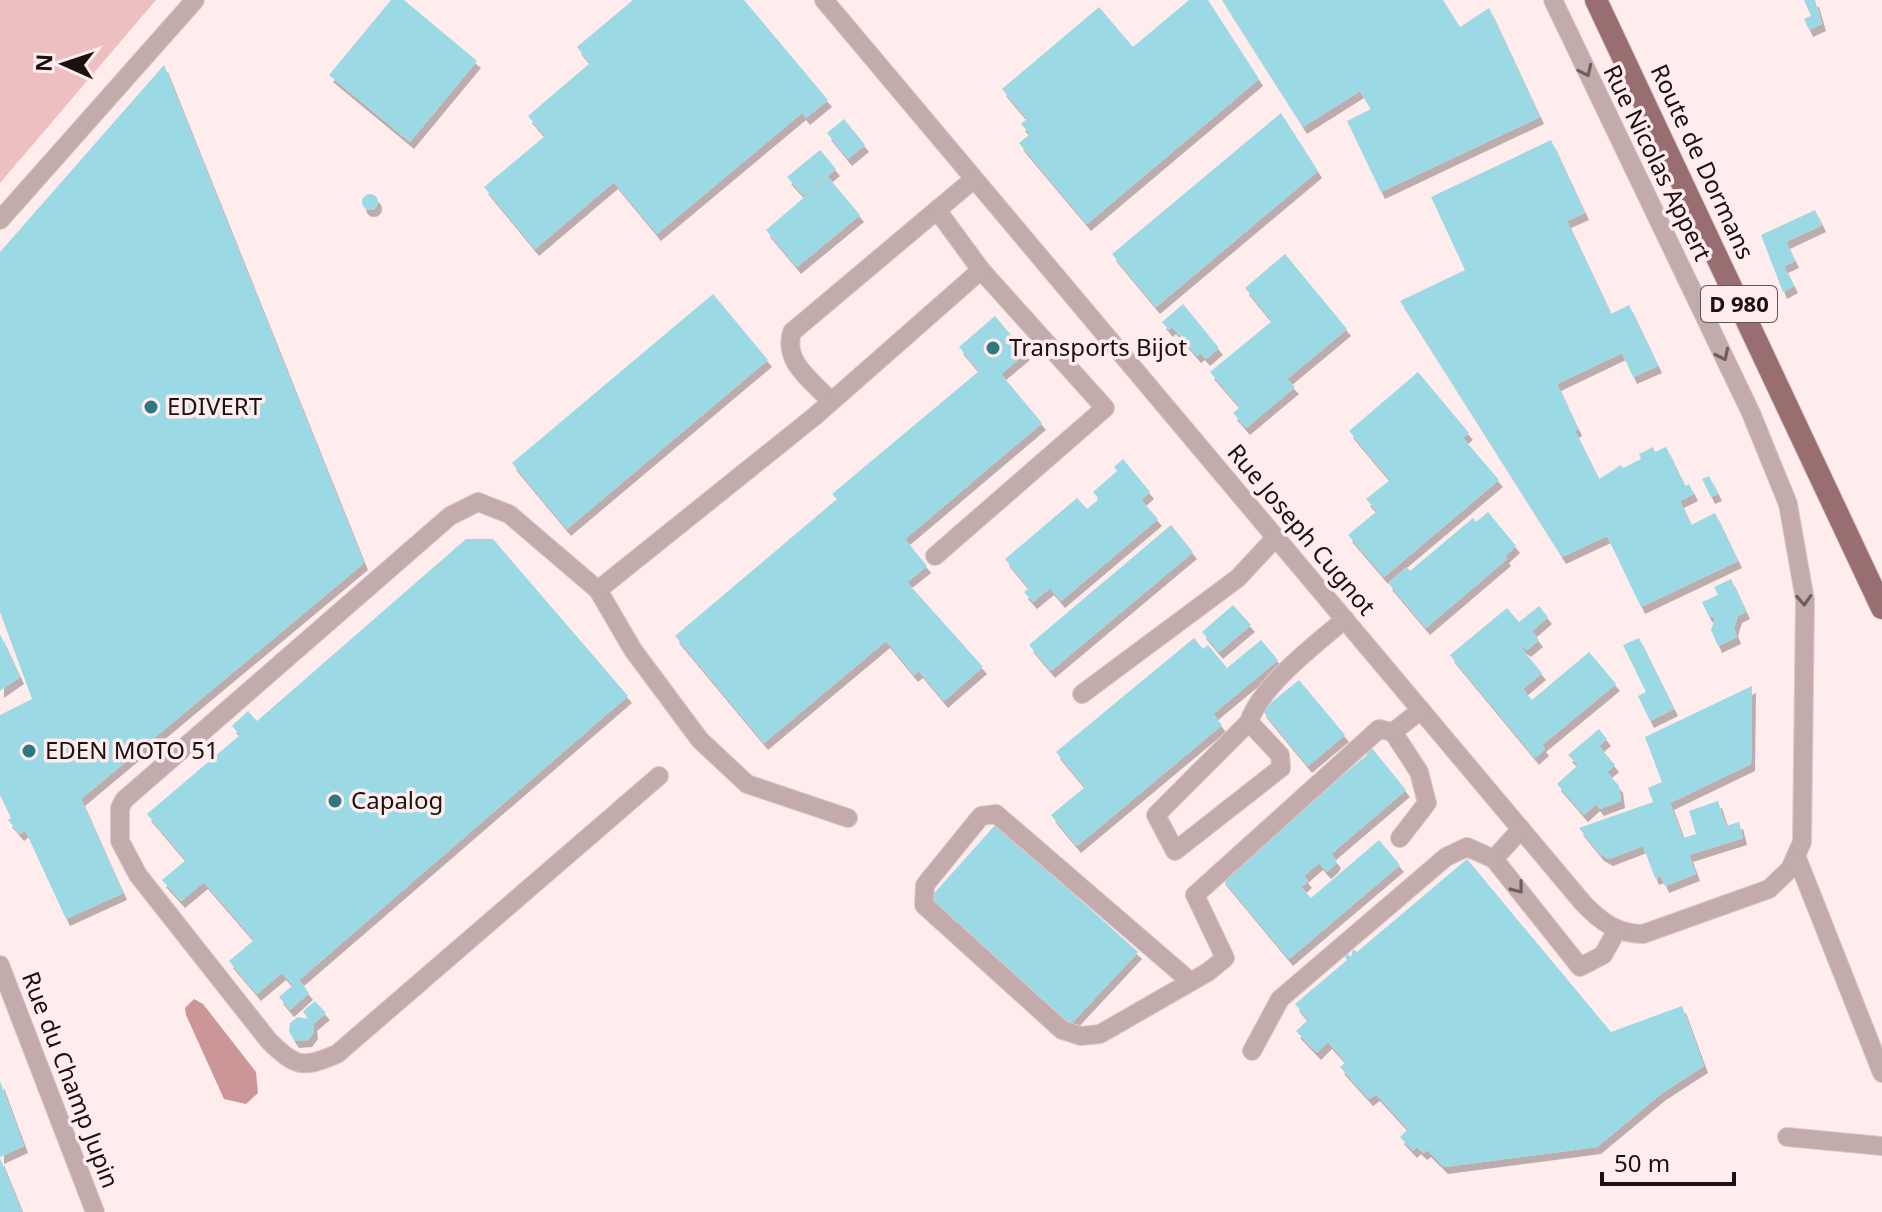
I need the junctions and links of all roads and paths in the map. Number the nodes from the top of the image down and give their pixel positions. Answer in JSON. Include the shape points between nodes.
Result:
{"nodes":[{"id":1,"x":195,"y":0,"type":"edge"},
{"id":2,"x":824,"y":0,"type":"edge"},
{"id":3,"x":1553,"y":0,"type":"edge"},
{"id":4,"x":1596,"y":0,"type":"edge"},
{"id":5,"x":974,"y":179,"type":"junction"},
{"id":6,"x":937,"y":210,"type":"junction"},
{"id":7,"x":0,"y":220,"type":"edge"},
{"id":8,"x":981,"y":270,"type":"junction"},
{"id":9,"x":831,"y":401,"type":"junction"},
{"id":10,"x":1276,"y":537,"type":"junction"},
{"id":11,"x":935,"y":556,"type":"dead end"},
{"id":12,"x":598,"y":590,"type":"junction"},
{"id":13,"x":1882,"y":608,"type":"edge"},
{"id":14,"x":1345,"y":619,"type":"junction"},
{"id":15,"x":1082,"y":694,"type":"dead end"},
{"id":16,"x":1421,"y":710,"type":"junction"},
{"id":17,"x":1249,"y":722,"type":"junction"},
{"id":18,"x":1393,"y":732,"type":"junction"},
{"id":19,"x":659,"y":776,"type":"dead end"},
{"id":20,"x":848,"y":818,"type":"dead end"},
{"id":21,"x":1521,"y":829,"type":"junction"},
{"id":22,"x":1400,"y":838,"type":"dead end"},
{"id":23,"x":1797,"y":858,"type":"junction"},
{"id":24,"x":1494,"y":859,"type":"junction"},
{"id":25,"x":1617,"y":930,"type":"junction"},
{"id":26,"x":0,"y":965,"type":"edge"},
{"id":27,"x":1191,"y":982,"type":"junction"},
{"id":28,"x":1252,"y":1051,"type":"dead end"},
{"id":29,"x":1882,"y":1073,"type":"edge"},
{"id":30,"x":1787,"y":1137,"type":"dead end"},
{"id":31,"x":1882,"y":1146,"type":"edge"},
{"id":32,"x":95,"y":1212,"type":"edge"}],
"edges":[{"from":1,"to":7,"type":"street"},
{"from":2,"to":5,"type":"street","name":"Rue Joseph Cugnot"},
{"from":3,"to":23,"type":"street","name":"Rue Nicolas Appert","one_way":true,"via":[[1751,413],[1788,504],[1805,600],[1803,815]]},
{"from":4,"to":13,"type":"main road","name":"Route de Dormans","number":"D 980"},
{"from":5,"to":6,"type":"street"},
{"from":5,"to":10,"type":"street","name":"Rue Joseph Cugnot"},
{"from":6,"to":8,"type":"street"},
{"from":6,"to":9,"type":"street","via":[[792,332],[787,348],[791,359]]},
{"from":8,"to":9,"type":"street"},
{"from":8,"to":11,"type":"street","via":[[1105,408]]},
{"from":9,"to":12,"type":"street"},
{"from":10,"to":14,"type":"street","name":"Rue Joseph Cugnot"},
{"from":10,"to":15,"type":"street","via":[[1238,578]]},
{"from":12,"to":19,"type":"street","via":[[509,514],[478,502],[450,516],[124,800],[120,841],[138,875],[269,1041],[291,1062],[312,1065],[337,1054]]},
{"from":12,"to":20,"type":"street","via":[[633,650],[700,740],[747,784]]},
{"from":14,"to":16,"type":"street","name":"Rue Joseph Cugnot"},
{"from":14,"to":17,"type":"street","via":[[1271,687]]},
{"from":16,"to":18,"type":"street"},
{"from":16,"to":21,"type":"street","name":"Rue Joseph Cugnot"},
{"from":17,"to":17,"type":"street","via":[[1156,815],[1175,851],[1281,768],[1280,755]]},
{"from":18,"to":22,"type":"street","via":[[1419,772],[1427,803]]},
{"from":18,"to":27,"type":"street","via":[[1379,729],[1195,895],[1225,958]]},
{"from":21,"to":24,"type":"street"},
{"from":21,"to":25,"type":"street","name":"Rue Joseph Cugnot","via":[[1596,916]]},
{"from":23,"to":25,"type":"street","via":[[1781,880],[1746,898],[1656,931]]},
{"from":23,"to":29,"type":"street"},
{"from":24,"to":25,"type":"street","one_way":true,"via":[[1580,967],[1603,955]]},
{"from":24,"to":28,"type":"street","via":[[1467,847],[1446,857],[1280,999]]},
{"from":26,"to":32,"type":"street","name":"Rue du Champ Jupin"},
{"from":27,"to":27,"type":"street","via":[[996,814],[981,816],[925,885],[924,905],[1068,1033],[1100,1034]]},
{"from":30,"to":31,"type":"street"}]}
